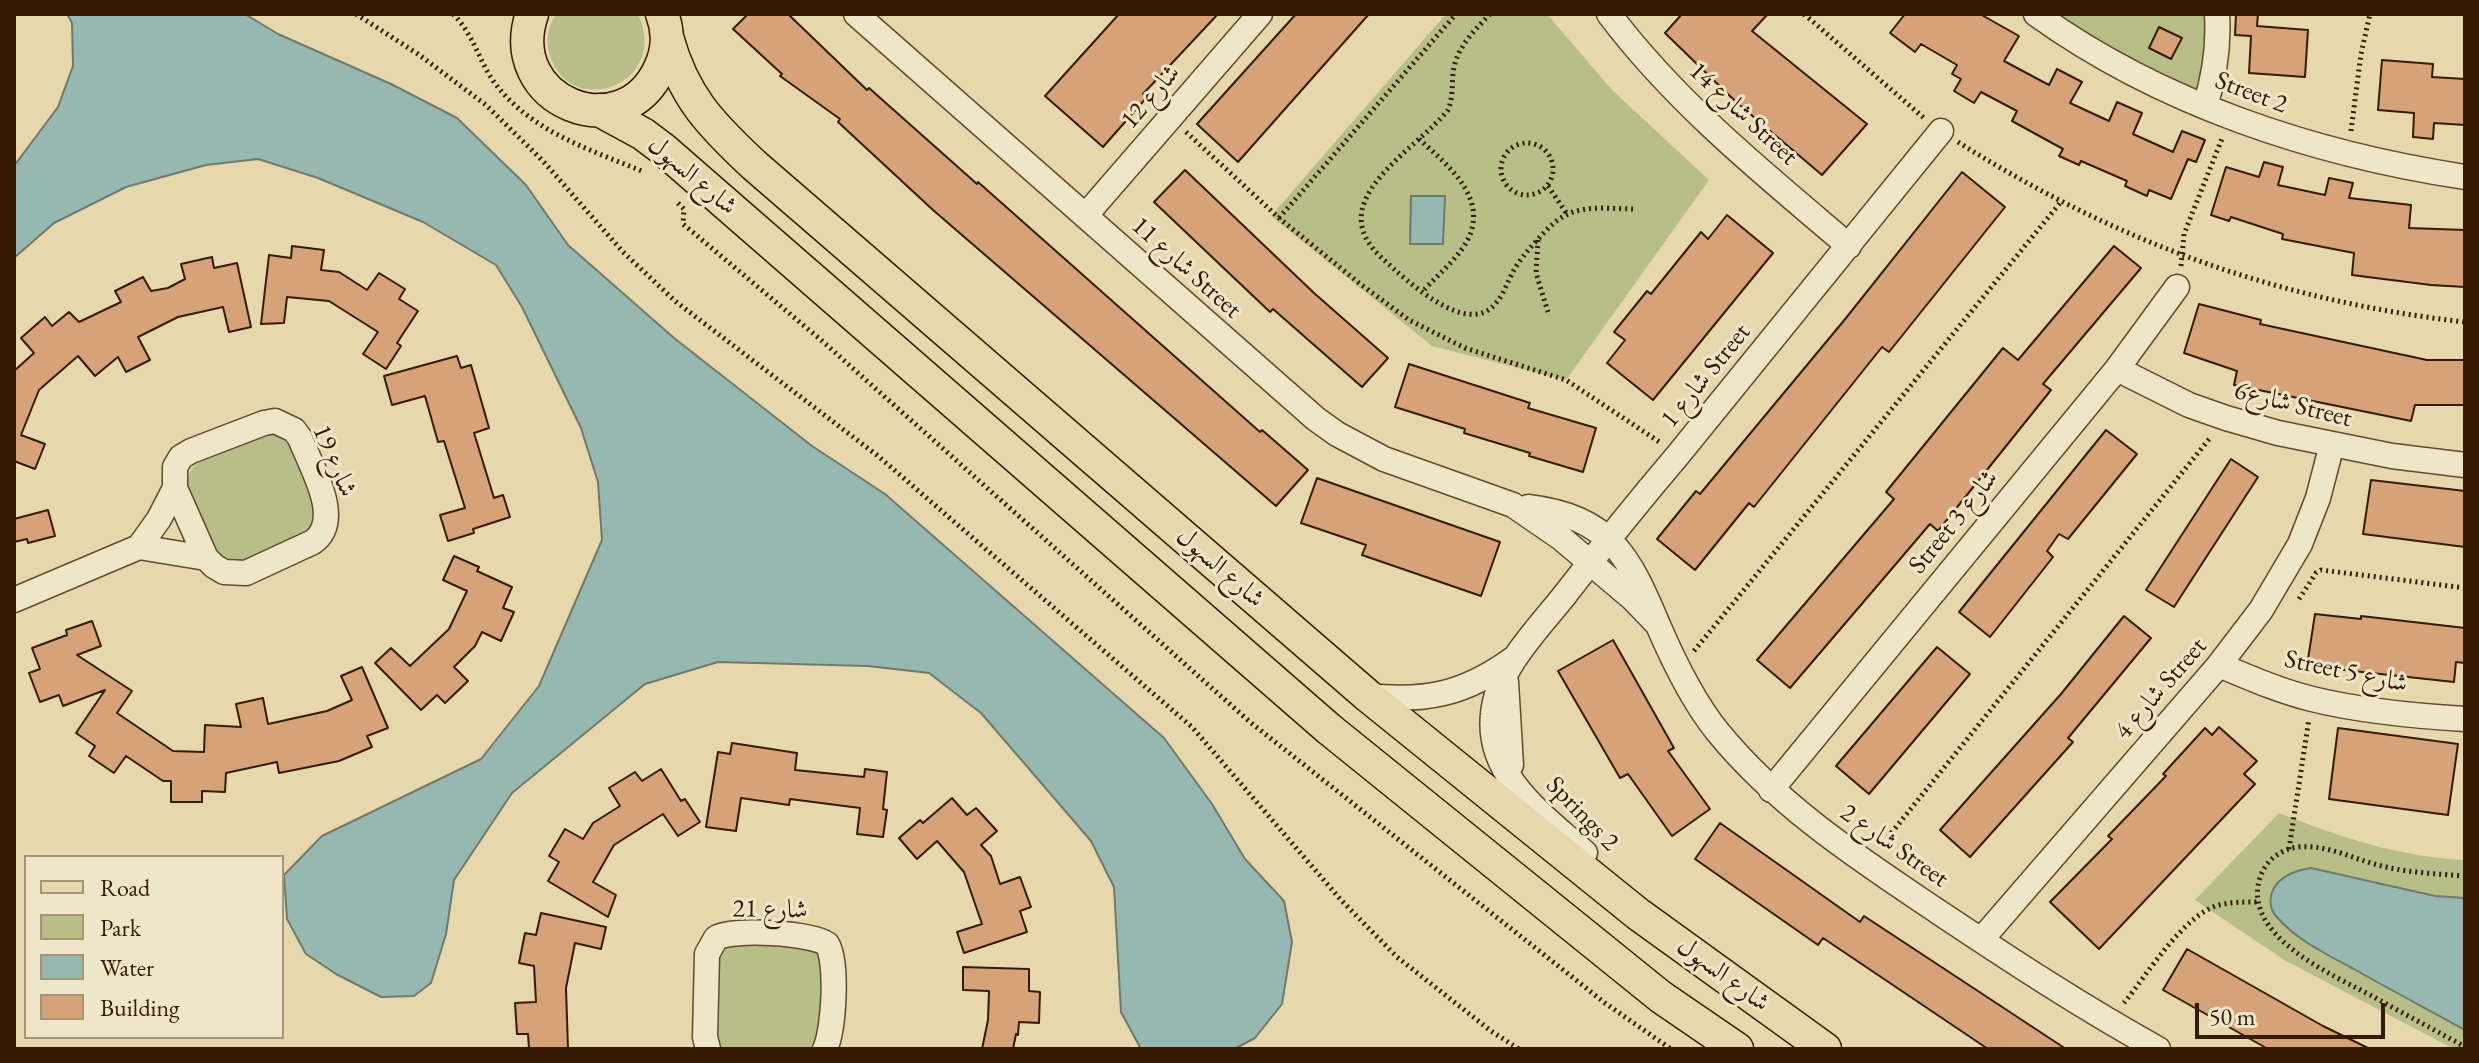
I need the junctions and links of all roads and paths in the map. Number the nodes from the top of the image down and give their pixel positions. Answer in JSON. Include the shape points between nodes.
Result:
{"nodes":[{"id":1,"x":356,"y":14,"type":"edge"},
{"id":2,"x":453,"y":14,"type":"edge"},
{"id":3,"x":502,"y":14,"type":"edge"},
{"id":4,"x":532,"y":14,"type":"edge"},
{"id":5,"x":1260,"y":14,"type":"edge"},
{"id":6,"x":1456,"y":14,"type":"edge"},
{"id":7,"x":1490,"y":14,"type":"edge"},
{"id":8,"x":1609,"y":14,"type":"edge"},
{"id":9,"x":1804,"y":14,"type":"edge"},
{"id":10,"x":2036,"y":14,"type":"edge"},
{"id":11,"x":2217,"y":14,"type":"edge"},
{"id":12,"x":2370,"y":14,"type":"edge"},
{"id":13,"x":867,"y":17,"type":"edge"},
{"id":14,"x":665,"y":22,"type":"edge"},
{"id":15,"x":527,"y":50,"type":"junction"},
{"id":16,"x":2205,"y":106,"type":"junction"},
{"id":17,"x":599,"y":110,"type":"junction"},
{"id":18,"x":2230,"y":116,"type":"junction"},
{"id":19,"x":1170,"y":117,"type":"junction"},
{"id":20,"x":1941,"y":131,"type":"junction"},
{"id":21,"x":1419,"y":139,"type":"junction"},
{"id":22,"x":2348,"y":156,"type":"junction"},
{"id":23,"x":648,"y":173,"type":"dead end"},
{"id":24,"x":2465,"y":177,"type":"edge"},
{"id":25,"x":1548,"y":186,"type":"junction"},
{"id":26,"x":675,"y":200,"type":"dead end"},
{"id":27,"x":2060,"y":203,"type":"junction"},
{"id":28,"x":1635,"y":209,"type":"dead end"},
{"id":29,"x":1567,"y":214,"type":"junction"},
{"id":30,"x":1085,"y":216,"type":"junction"},
{"id":31,"x":1279,"y":218,"type":"junction"},
{"id":32,"x":1538,"y":239,"type":"junction"},
{"id":33,"x":1849,"y":246,"type":"junction"},
{"id":34,"x":2181,"y":254,"type":"junction"},
{"id":35,"x":2177,"y":287,"type":"joint"},
{"id":36,"x":1423,"y":291,"type":"junction"},
{"id":37,"x":1548,"y":312,"type":"dead end"},
{"id":38,"x":2465,"y":322,"type":"edge"},
{"id":39,"x":2117,"y":369,"type":"junction"},
{"id":40,"x":2226,"y":418,"type":"junction"},
{"id":41,"x":2332,"y":444,"type":"junction"},
{"id":42,"x":1678,"y":454,"type":"junction"},
{"id":43,"x":2465,"y":465,"type":"edge"},
{"id":44,"x":175,"y":488,"type":"junction"},
{"id":45,"x":1513,"y":505,"type":"junction"},
{"id":46,"x":1608,"y":539,"type":"junction"},
{"id":47,"x":139,"y":547,"type":"junction"},
{"id":48,"x":206,"y":558,"type":"junction"},
{"id":49,"x":1590,"y":562,"type":"junction"},
{"id":50,"x":2465,"y":588,"type":"edge"},
{"id":51,"x":14,"y":600,"type":"edge"},
{"id":52,"x":2261,"y":610,"type":"junction"},
{"id":53,"x":1658,"y":625,"type":"junction"},
{"id":54,"x":2219,"y":665,"type":"junction"},
{"id":55,"x":1510,"y":668,"type":"junction"},
{"id":56,"x":1680,"y":668,"type":"junction"},
{"id":57,"x":1368,"y":696,"type":"junction"},
{"id":58,"x":2313,"y":699,"type":"junction"},
{"id":59,"x":2465,"y":719,"type":"edge"},
{"id":60,"x":1771,"y":790,"type":"junction"},
{"id":61,"x":2289,"y":849,"type":"junction"},
{"id":62,"x":1866,"y":864,"type":"junction"},
{"id":63,"x":2465,"y":876,"type":"edge"},
{"id":64,"x":1608,"y":890,"type":"junction"},
{"id":65,"x":2257,"y":902,"type":"junction"},
{"id":66,"x":1638,"y":914,"type":"junction"},
{"id":67,"x":1577,"y":930,"type":"junction"},
{"id":68,"x":1981,"y":940,"type":"junction"},
{"id":69,"x":2120,"y":1006,"type":"dead end"},
{"id":70,"x":2465,"y":1047,"type":"edge"},
{"id":71,"x":708,"y":1049,"type":"edge"},
{"id":72,"x":825,"y":1049,"type":"edge"},
{"id":73,"x":1519,"y":1049,"type":"edge"},
{"id":74,"x":1671,"y":1049,"type":"edge"},
{"id":75,"x":1737,"y":1049,"type":"edge"},
{"id":76,"x":1825,"y":1049,"type":"edge"},
{"id":77,"x":2158,"y":1049,"type":"edge"}],
"edges":[{"from":1,"to":73,"type":"path","via":[[486,105],[675,301],[878,456],[1192,727],[1397,957]]},
{"from":2,"to":23,"type":"path","via":[[516,109],[549,131]]},
{"from":3,"to":15,"type":"main road"},
{"from":4,"to":15,"type":"main road"},
{"from":5,"to":19,"type":"street","name":"شارع 12"},
{"from":6,"to":31,"type":"path"},
{"from":7,"to":21,"type":"path","via":[[1458,54],[1448,110]]},
{"from":8,"to":33,"type":"street","name":"شارع 14 Street","via":[[1699,115]]},
{"from":9,"to":20,"type":"path"},
{"from":10,"to":16,"type":"street","name":"Street 2","via":[[2141,77]]},
{"from":11,"to":16,"type":"street","via":[[2215,74]]},
{"from":12,"to":22,"type":"path"},
{"from":13,"to":30,"type":"street","name":"شارع 11 Street"},
{"from":14,"to":17,"type":"main road","via":[[665,59],[656,79],[621,106]]},
{"from":14,"to":57,"type":"main road","name":"شارع السهول","via":[[673,60],[711,125]]},
{"from":15,"to":17,"type":"main road","name":"شارع السهول","via":[[532,69],[559,100]]},
{"from":16,"to":18,"type":"street","name":"Street 2"},
{"from":17,"to":67,"type":"main road","name":"شارع السهول","via":[[663,149],[1329,729]]},
{"from":18,"to":22,"type":"street","name":"Street 2"},
{"from":18,"to":34,"type":"path"},
{"from":19,"to":30,"type":"street","name":"شارع 12"},
{"from":19,"to":31,"type":"path"},
{"from":20,"to":27,"type":"path"},
{"from":20,"to":33,"type":"street","name":"شارع 1 Street"},
{"from":21,"to":36,"type":"path","via":[[1466,187],[1473,217],[1463,247]]},
{"from":21,"to":36,"type":"path","via":[[1368,191],[1363,219],[1372,247]]},
{"from":22,"to":24,"type":"street","name":"Street 2"},
{"from":25,"to":25,"type":"path","via":[[1553,167],[1544,149],[1525,142],[1506,152],[1500,171],[1509,190],[1529,196]]},
{"from":25,"to":29,"type":"path"},
{"from":26,"to":74,"type":"path","via":[[684,209],[683,224],[1250,722],[1605,1003]]},
{"from":27,"to":34,"type":"path"},
{"from":27,"to":56,"type":"path"},
{"from":28,"to":29,"type":"path"},
{"from":29,"to":32,"type":"path"},
{"from":30,"to":45,"type":"street","name":"شارع 11 Street","via":[[1326,427],[1384,459]]},
{"from":31,"to":42,"type":"path","via":[[1409,320],[1465,348],[1566,380]]},
{"from":32,"to":36,"type":"path","via":[[1487,311],[1459,313]]},
{"from":32,"to":37,"type":"path","via":[[1536,273]]},
{"from":33,"to":42,"type":"street","name":"شارع 1 Street"},
{"from":34,"to":35,"type":"path"},
{"from":34,"to":38,"type":"path","via":[[2263,283]]},
{"from":35,"to":39,"type":"street","name":"Street شارع 3"},
{"from":39,"to":40,"type":"street","name":"شارع6 Street"},
{"from":39,"to":60,"type":"street","name":"Street شارع 3"},
{"from":40,"to":41,"type":"street","name":"شارع6 Street"},
{"from":40,"to":62,"type":"path"},
{"from":41,"to":43,"type":"street","name":"شارع6 Street"},
{"from":41,"to":52,"type":"street","name":"شارع 4 Street","via":[[2300,544]]},
{"from":42,"to":46,"type":"street","name":"شارع 1 Street"},
{"from":44,"to":47,"type":"street","name":"شارع 19"},
{"from":44,"to":48,"type":"street"},
{"from":44,"to":48,"type":"street","name":"شارع 19","via":[[175,467],[191,451],[264,423],[285,424],[300,438],[327,508],[321,536],[246,573],[224,572]]},
{"from":45,"to":46,"type":"street","name":"شارع 11 Street","via":[[1573,519]]},
{"from":45,"to":49,"type":"street","name":"شارع 11 Street"},
{"from":46,"to":49,"type":"street","name":"شارع 1 Street"},
{"from":46,"to":53,"type":"street","name":"شارع 2 Street","via":[[1634,569]]},
{"from":47,"to":48,"type":"street","name":"شارع 19"},
{"from":47,"to":51,"type":"street"},
{"from":49,"to":53,"type":"street","name":"شارع 2 Street"},
{"from":49,"to":55,"type":"street","name":"شارع 1 Street"},
{"from":50,"to":52,"type":"path","via":[[2321,570],[2285,618]]},
{"from":52,"to":54,"type":"street","name":"شارع 4 Street"},
{"from":53,"to":56,"type":"street","name":"شارع 2 Street"},
{"from":54,"to":58,"type":"street","name":"Street شارع 5"},
{"from":54,"to":68,"type":"street","name":"شارع 4 Street"},
{"from":55,"to":57,"type":"street","via":[[1435,697]]},
{"from":55,"to":64,"type":"street","name":"Springs 2","via":[[1495,702],[1497,757],[1541,813],[1587,854]]},
{"from":56,"to":60,"type":"street","name":"شارع 2 Street","via":[[1709,720]]},
{"from":57,"to":64,"type":"main road","name":"شارع السهول"},
{"from":58,"to":59,"type":"street","name":"Street شارع 5"},
{"from":58,"to":61,"type":"path"},
{"from":60,"to":62,"type":"street","name":"شارع 2 Street"},
{"from":61,"to":63,"type":"path","via":[[2326,849],[2388,868]]},
{"from":61,"to":65,"type":"path","via":[[2263,869]]},
{"from":62,"to":68,"type":"street","name":"شارع 2 Street"},
{"from":64,"to":66,"type":"main road","name":"شارع السهول"},
{"from":65,"to":69,"type":"path","via":[[2217,905],[2200,915]]},
{"from":65,"to":70,"type":"path","via":[[2274,932],[2301,956]]},
{"from":66,"to":67,"type":"main road","via":[[1659,940],[1661,948],[1652,963],[1634,963]]},
{"from":66,"to":76,"type":"main road","name":"شارع السهول"},
{"from":67,"to":75,"type":"main road","name":"شارع السهول"},
{"from":68,"to":77,"type":"street","name":"شارع 2 Street"},
{"from":71,"to":72,"type":"street","name":"شارع 21","via":[[707,954],[716,938],[733,932],[812,937],[827,944],[834,960]]}]}
